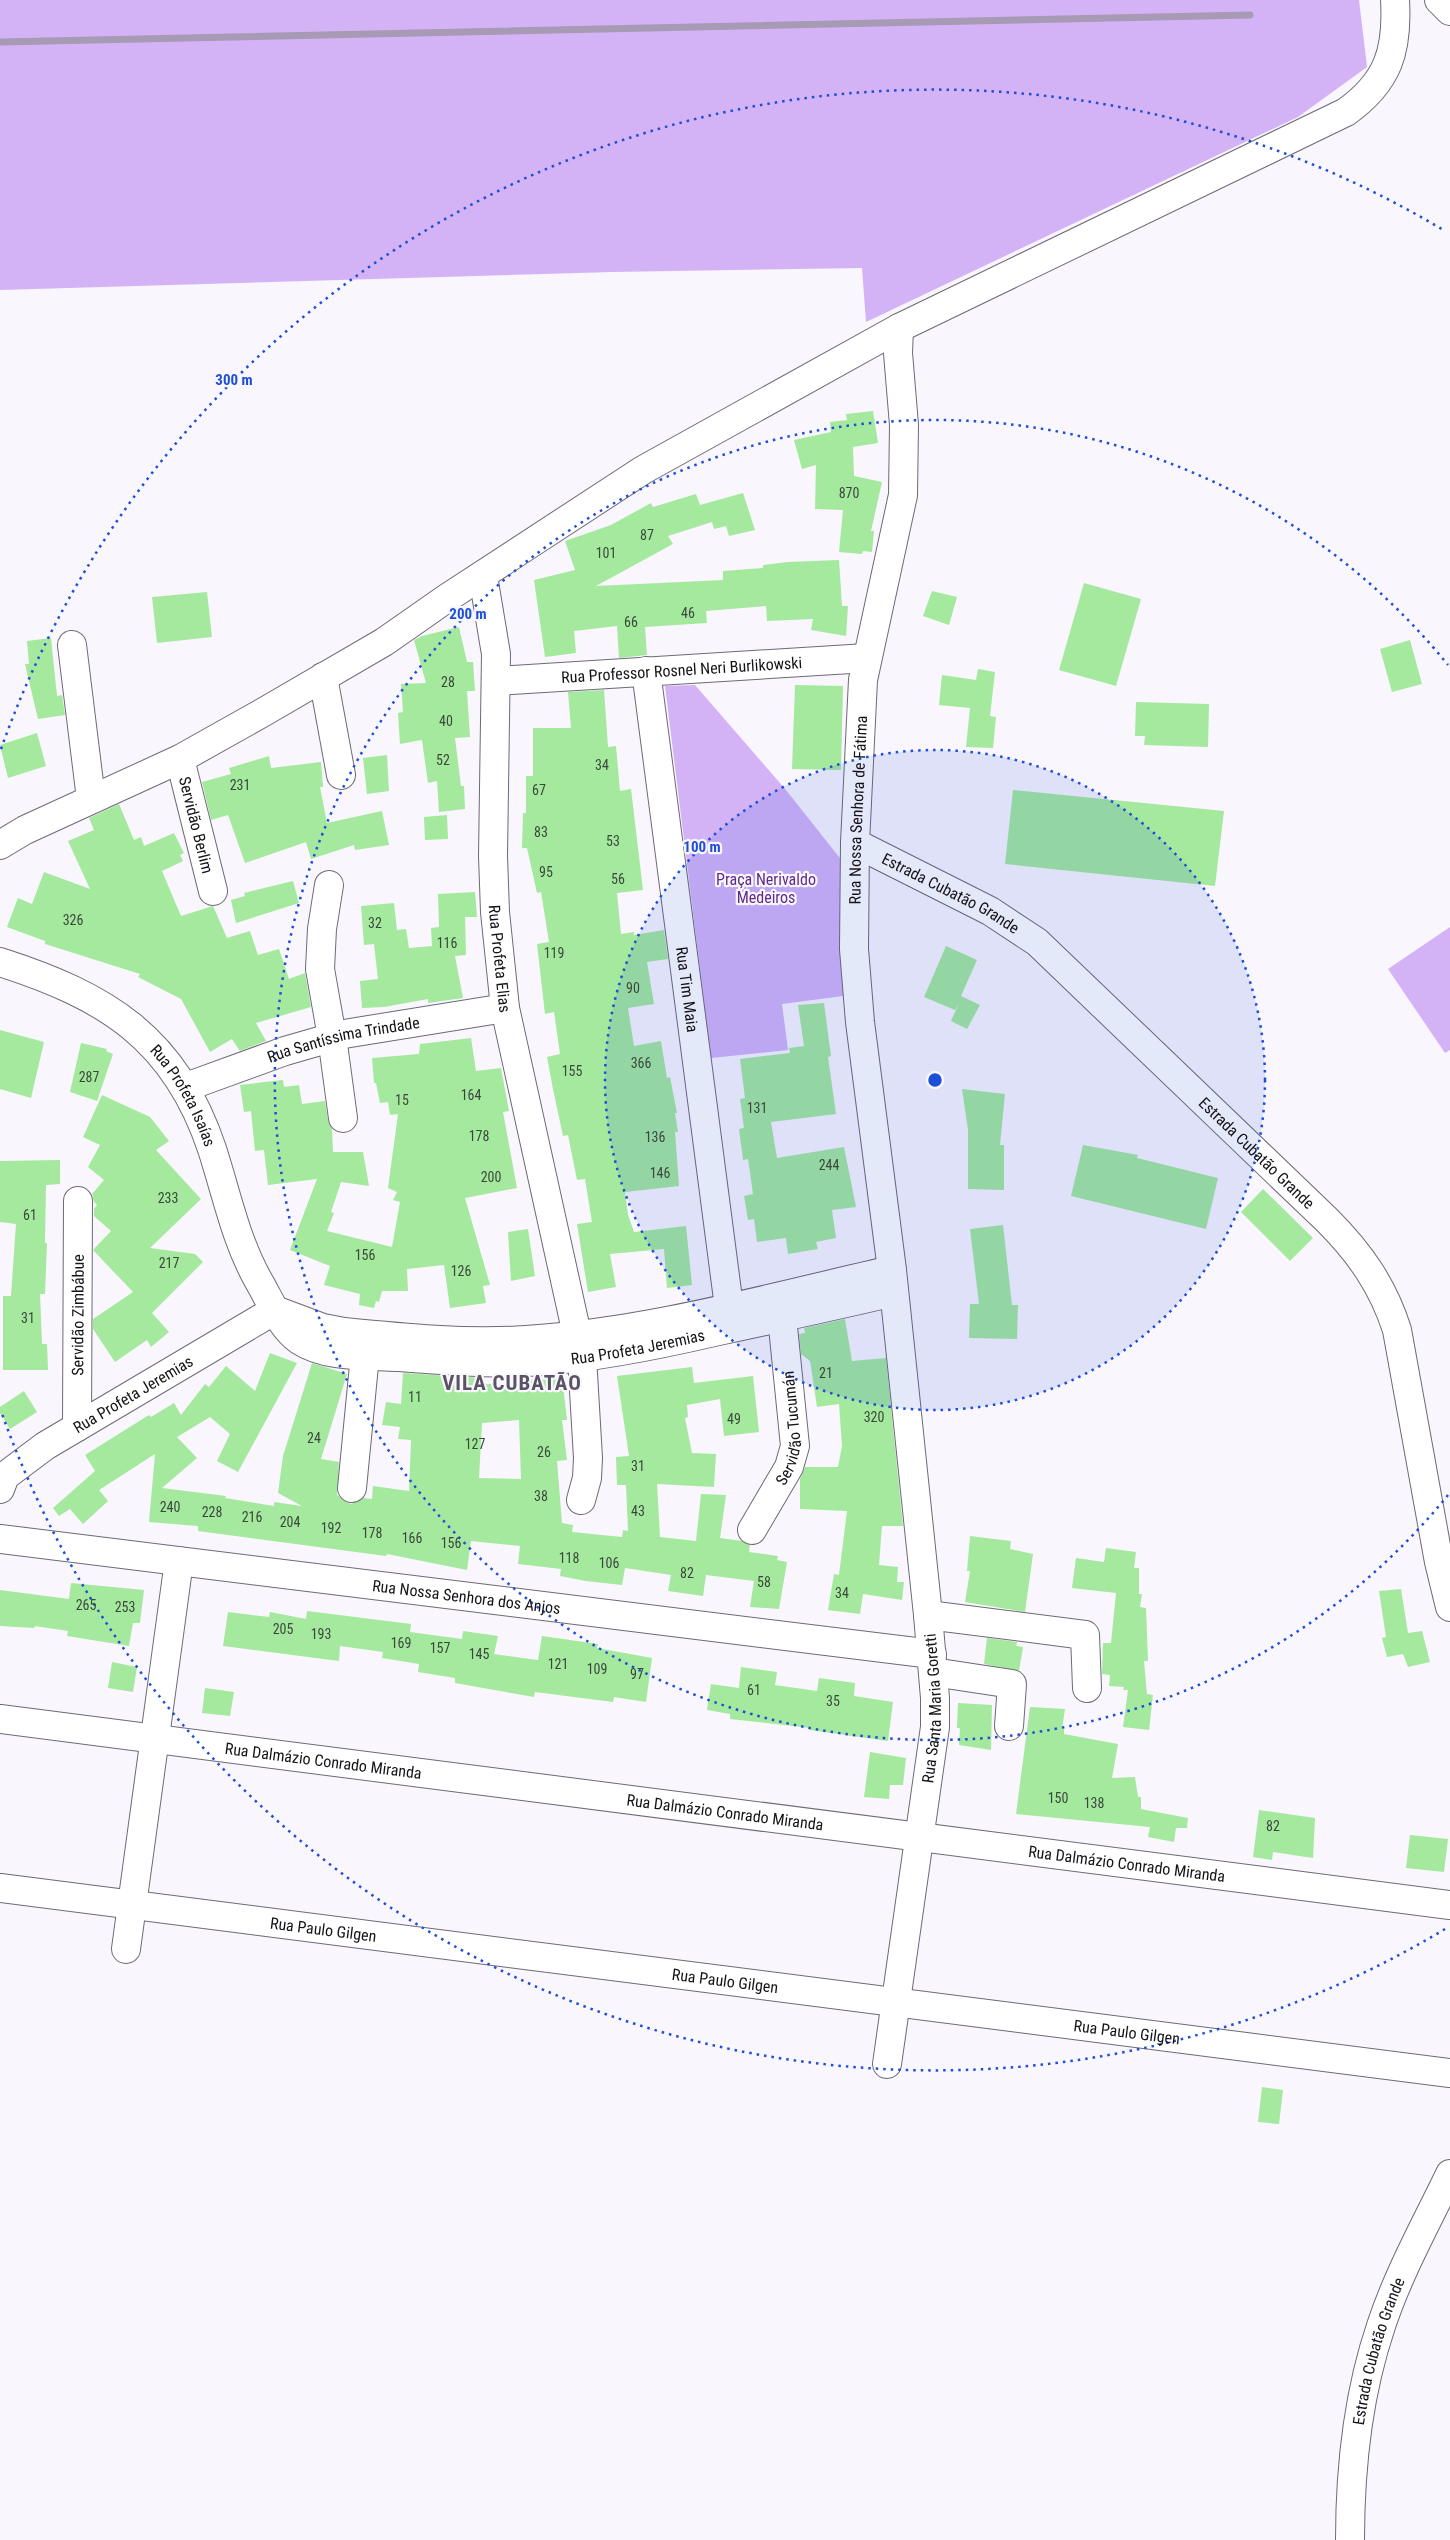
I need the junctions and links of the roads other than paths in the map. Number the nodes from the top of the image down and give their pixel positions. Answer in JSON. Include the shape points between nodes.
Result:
{"nodes":[{"id":1,"x":1394,"y":0,"type":"edge"},
{"id":2,"x":1439,"y":0,"type":"edge"},
{"id":3,"x":1450,"y":12,"type":"edge"},
{"id":4,"x":899,"y":328,"type":"junction"},
{"id":5,"x":483,"y":576,"type":"junction"},
{"id":6,"x":72,"y":645,"type":"dead end"},
{"id":7,"x":867,"y":658,"type":"junction"},
{"id":8,"x":646,"y":671,"type":"junction"},
{"id":9,"x":323,"y":677,"type":"junction"},
{"id":10,"x":496,"y":681,"type":"junction"},
{"id":11,"x":180,"y":759,"type":"junction"},
{"id":12,"x":341,"y":775,"type":"dead end"},
{"id":13,"x":91,"y":799,"type":"junction"},
{"id":14,"x":855,"y":842,"type":"junction"},
{"id":15,"x":0,"y":845,"type":"edge"},
{"id":16,"x":329,"y":885,"type":"dead end"},
{"id":17,"x":213,"y":891,"type":"dead end"},
{"id":18,"x":0,"y":962,"type":"edge"},
{"id":19,"x":505,"y":1008,"type":"junction"},
{"id":20,"x":332,"y":1037,"type":"junction"},
{"id":21,"x":186,"y":1087,"type":"junction"},
{"id":22,"x":343,"y":1118,"type":"dead end"},
{"id":23,"x":78,"y":1201,"type":"dead end"},
{"id":24,"x":893,"y":1281,"type":"junction"},
{"id":25,"x":729,"y":1307,"type":"junction"},
{"id":26,"x":275,"y":1310,"type":"junction"},
{"id":27,"x":782,"y":1317,"type":"junction"},
{"id":28,"x":580,"y":1346,"type":"junction"},
{"id":29,"x":365,"y":1355,"type":"junction"},
{"id":30,"x":76,"y":1427,"type":"junction"},
{"id":31,"x":352,"y":1488,"type":"dead end"},
{"id":32,"x":0,"y":1489,"type":"edge"},
{"id":33,"x":582,"y":1500,"type":"dead end"},
{"id":34,"x":752,"y":1530,"type":"dead end"},
{"id":35,"x":0,"y":1539,"type":"edge"},
{"id":36,"x":179,"y":1561,"type":"junction"},
{"id":37,"x":1450,"y":1608,"type":"edge"},
{"id":38,"x":928,"y":1615,"type":"junction"},
{"id":39,"x":932,"y":1663,"type":"junction"},
{"id":40,"x":1087,"y":1688,"type":"dead end"},
{"id":41,"x":0,"y":1719,"type":"edge"},
{"id":42,"x":1009,"y":1726,"type":"dead end"},
{"id":43,"x":155,"y":1739,"type":"junction"},
{"id":44,"x":920,"y":1837,"type":"junction"},
{"id":45,"x":0,"y":1888,"type":"edge"},
{"id":46,"x":132,"y":1905,"type":"junction"},
{"id":47,"x":1450,"y":1905,"type":"edge"},
{"id":48,"x":126,"y":1949,"type":"dead end"},
{"id":49,"x":896,"y":2002,"type":"junction"},
{"id":50,"x":887,"y":2064,"type":"dead end"},
{"id":51,"x":1450,"y":2073,"type":"edge"},
{"id":52,"x":1450,"y":2174,"type":"edge"},
{"id":53,"x":1350,"y":2540,"type":"edge"}],
"edges":[{"from":1,"to":4,"type":"street","via":[[1396,19],[1392,52],[1381,79],[1366,98],[1346,112]]},
{"from":2,"to":3,"type":"street"},
{"from":4,"to":5,"type":"street","via":[[643,470]]},
{"from":4,"to":7,"type":"street","name":"Rua Nossa Senhora de Fátima","via":[[904,425],[903,495]]},
{"from":5,"to":9,"type":"street","via":[[384,642]]},
{"from":5,"to":10,"type":"street","name":"Rua Profeta Elias","via":[[496,654]]},
{"from":6,"to":13,"type":"street"},
{"from":7,"to":8,"type":"street","name":"Rua Professor Rosnel Neri Burlikowski"},
{"from":7,"to":14,"type":"street","name":"Rua Nossa Senhora de Fátima","via":[[861,703]]},
{"from":8,"to":10,"type":"street","name":"Rua Professor Rosnel Neri Burlikowski"},
{"from":8,"to":25,"type":"street","name":"Rua Tim Maia"},
{"from":9,"to":11,"type":"street"},
{"from":9,"to":12,"type":"street"},
{"from":10,"to":19,"type":"street","name":"Rua Profeta Elias","via":[[493,856]]},
{"from":11,"to":13,"type":"street"},
{"from":11,"to":17,"type":"street","name":"Servidão Berlim"},
{"from":13,"to":15,"type":"street"},
{"from":14,"to":24,"type":"street","name":"Rua Nossa Senhora de Fátima","via":[[856,979]]},
{"from":14,"to":37,"type":"street","name":"Estrada Cubatão Grande","via":[[990,911],[1037,942],[1327,1220],[1367,1265],[1397,1330]]},
{"from":16,"to":20,"type":"street","via":[[320,969]]},
{"from":18,"to":21,"type":"street","name":"Rua Profeta Isaías","via":[[78,992],[128,1022],[169,1062]]},
{"from":19,"to":20,"type":"street","name":"Rua Santíssima Trindade"},
{"from":19,"to":28,"type":"street","name":"Rua Profeta Elias"},
{"from":20,"to":21,"type":"street","name":"Rua Santíssima Trindade"},
{"from":20,"to":22,"type":"street"},
{"from":21,"to":26,"type":"street","name":"Rua Profeta Isaías","via":[[212,1148],[246,1256]]},
{"from":23,"to":30,"type":"street","name":"Servidão Zimbábue"},
{"from":24,"to":25,"type":"street","name":"Rua Profeta Jeremias"},
{"from":24,"to":27,"type":"street","name":"Rua Profeta Jeremias"},
{"from":24,"to":38,"type":"street","name":"Rua Santa Maria Goretti"},
{"from":25,"to":28,"type":"street","name":"Rua Profeta Jeremias","via":[[655,1322]]},
{"from":26,"to":28,"type":"street","name":"Rua Profeta Jeremias","via":[[323,1328],[373,1335],[479,1341],[526,1340]]},
{"from":26,"to":29,"type":"street","name":"Rua Profeta Jeremias","via":[[299,1340],[319,1348]]},
{"from":26,"to":30,"type":"street","name":"Rua Profeta Jeremias"},
{"from":27,"to":28,"type":"street","name":"Rua Profeta Jeremias","via":[[672,1342]]},
{"from":27,"to":34,"type":"street","name":"Servidão Tucumán","via":[[796,1446],[789,1467]]},
{"from":28,"to":29,"type":"street","name":"Rua Profeta Jeremias","via":[[506,1362]]},
{"from":28,"to":33,"type":"street","name":"Rua Profeta Elias","via":[[588,1458]]},
{"from":29,"to":31,"type":"street"},
{"from":30,"to":32,"type":"street","name":"Rua Profeta Jeremias","via":[[5,1476]]},
{"from":35,"to":36,"type":"street","name":"Rua Nossa Senhora dos Anjos"},
{"from":36,"to":39,"type":"street","name":"Rua Nossa Senhora dos Anjos"},
{"from":36,"to":43,"type":"street"},
{"from":38,"to":39,"type":"street","name":"Rua Santa Maria Goretti"},
{"from":38,"to":40,"type":"street","via":[[1085,1635]]},
{"from":39,"to":42,"type":"street","name":"Rua Nossa Senhora dos Anjos","via":[[1012,1684]]},
{"from":39,"to":44,"type":"street","name":"Rua Santa Maria Goretti","via":[[935,1727]]},
{"from":41,"to":43,"type":"street","name":"Rua Dalmázio Conrado Miranda"},
{"from":43,"to":44,"type":"street","name":"Rua Dalmázio Conrado Miranda"},
{"from":43,"to":46,"type":"street"},
{"from":44,"to":47,"type":"street","name":"Rua Dalmázio Conrado Miranda"},
{"from":44,"to":49,"type":"street","name":"Rua Santa Maria Goretti"},
{"from":45,"to":46,"type":"street","name":"Rua Paulo Gilgen"},
{"from":46,"to":48,"type":"street"},
{"from":46,"to":49,"type":"street","name":"Rua Paulo Gilgen"},
{"from":49,"to":50,"type":"street","name":"Rua Santa Maria Goretti"},
{"from":49,"to":51,"type":"street","name":"Rua Paulo Gilgen"},
{"from":52,"to":53,"type":"street","name":"Estrada Cubatão Grande","via":[[1397,2286],[1378,2335],[1360,2415],[1350,2507]]}]}
